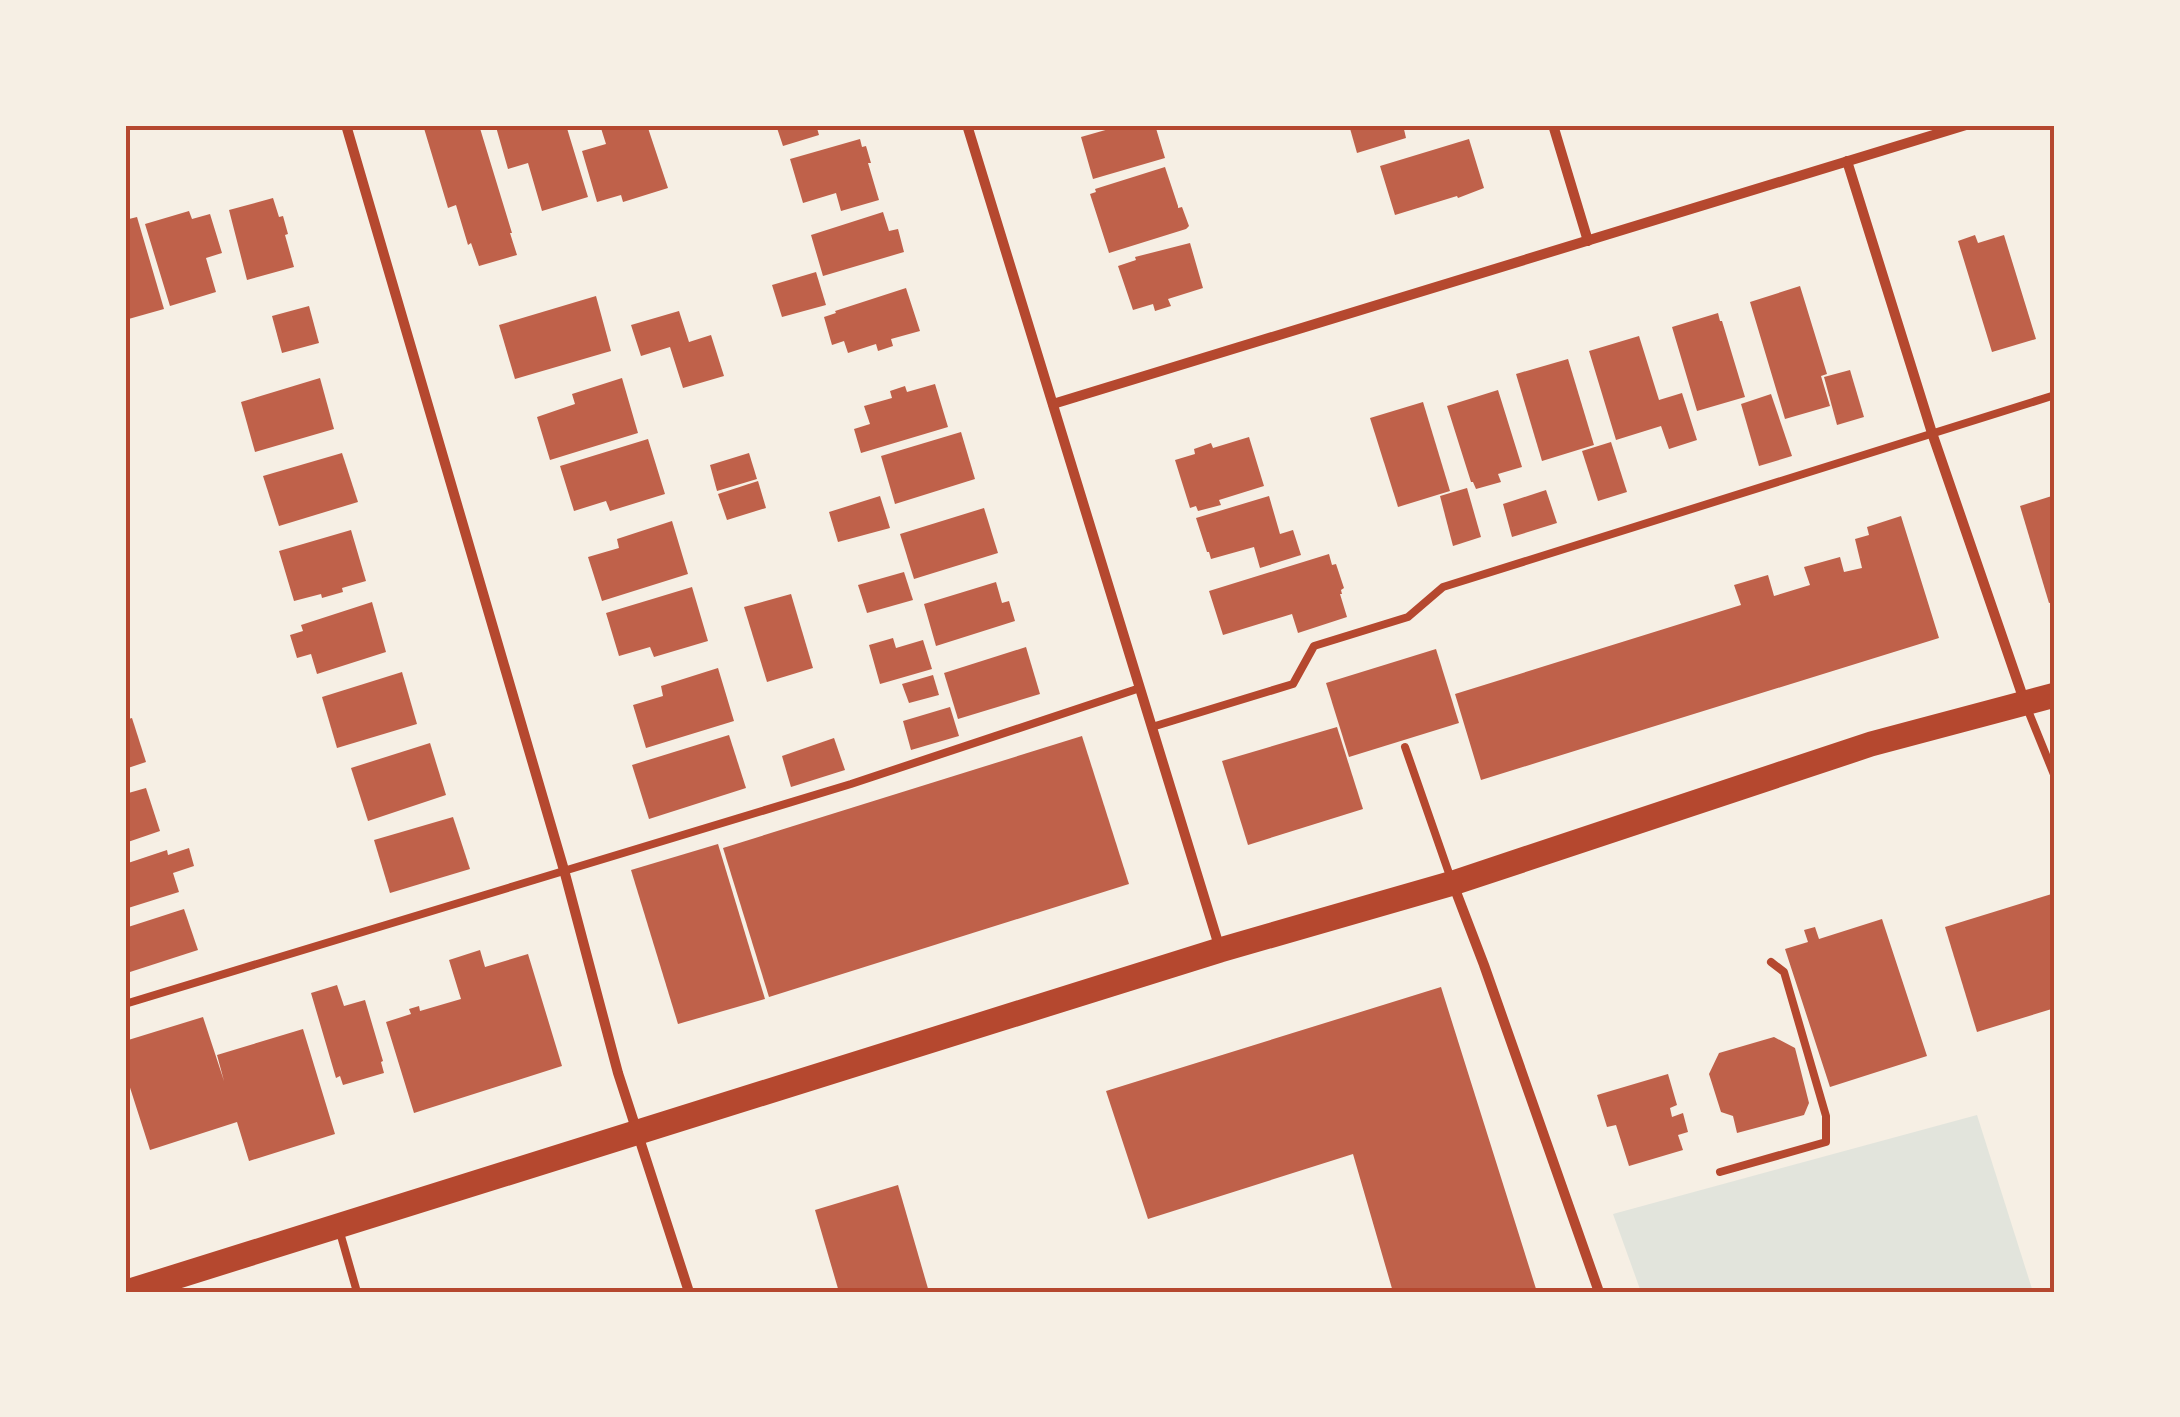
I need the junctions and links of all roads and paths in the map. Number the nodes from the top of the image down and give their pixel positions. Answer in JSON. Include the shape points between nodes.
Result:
{"nodes":[{"id":1,"x":346,"y":125,"type":"edge"},
{"id":2,"x":967,"y":125,"type":"edge"},
{"id":3,"x":1553,"y":125,"type":"edge"},
{"id":4,"x":1966,"y":125,"type":"edge"},
{"id":5,"x":1848,"y":161,"type":"junction"},
{"id":6,"x":1588,"y":241,"type":"junction"},
{"id":7,"x":2055,"y":395,"type":"edge"},
{"id":8,"x":1053,"y":404,"type":"junction"},
{"id":9,"x":1932,"y":433,"type":"junction"},
{"id":10,"x":1140,"y":688,"type":"junction"},
{"id":11,"x":2055,"y":694,"type":"edge"},
{"id":12,"x":2026,"y":704,"type":"junction"},
{"id":13,"x":1152,"y":726,"type":"junction"},
{"id":14,"x":1406,"y":747,"type":"dead end"},
{"id":15,"x":2055,"y":777,"type":"edge"},
{"id":16,"x":564,"y":870,"type":"junction"},
{"id":17,"x":1452,"y":883,"type":"junction"},
{"id":18,"x":1220,"y":950,"type":"junction"},
{"id":19,"x":1771,"y":962,"type":"dead end"},
{"id":20,"x":125,"y":1004,"type":"edge"},
{"id":21,"x":636,"y":1132,"type":"junction"},
{"id":22,"x":1720,"y":1172,"type":"dead end"},
{"id":23,"x":338,"y":1225,"type":"junction"},
{"id":24,"x":128,"y":1292,"type":"edge"},
{"id":25,"x":357,"y":1292,"type":"edge"},
{"id":26,"x":689,"y":1292,"type":"edge"},
{"id":27,"x":1598,"y":1292,"type":"edge"}],
"edges":[{"from":1,"to":16,"type":"street"},
{"from":2,"to":8,"type":"street"},
{"from":3,"to":6,"type":"street"},
{"from":4,"to":5,"type":"street"},
{"from":5,"to":6,"type":"street"},
{"from":5,"to":9,"type":"street"},
{"from":6,"to":8,"type":"street"},
{"from":7,"to":9,"type":"lane"},
{"from":8,"to":10,"type":"street"},
{"from":9,"to":12,"type":"street"},
{"from":9,"to":13,"type":"lane","via":[[1443,587],[1408,617],[1314,646],[1294,684]]},
{"from":10,"to":13,"type":"street"},
{"from":10,"to":16,"type":"lane"},
{"from":11,"to":12,"type":"main road"},
{"from":12,"to":15,"type":"lane"},
{"from":12,"to":17,"type":"main road","via":[[1870,744]]},
{"from":13,"to":18,"type":"street"},
{"from":14,"to":17,"type":"lane"},
{"from":16,"to":20,"type":"lane"},
{"from":16,"to":21,"type":"street"},
{"from":17,"to":18,"type":"main road"},
{"from":17,"to":27,"type":"street"},
{"from":18,"to":21,"type":"main road"},
{"from":19,"to":22,"type":"lane","via":[[1784,972],[1826,1116],[1826,1142]]},
{"from":21,"to":23,"type":"main road"},
{"from":21,"to":26,"type":"street"},
{"from":23,"to":24,"type":"main road"},
{"from":23,"to":25,"type":"lane"}]}
